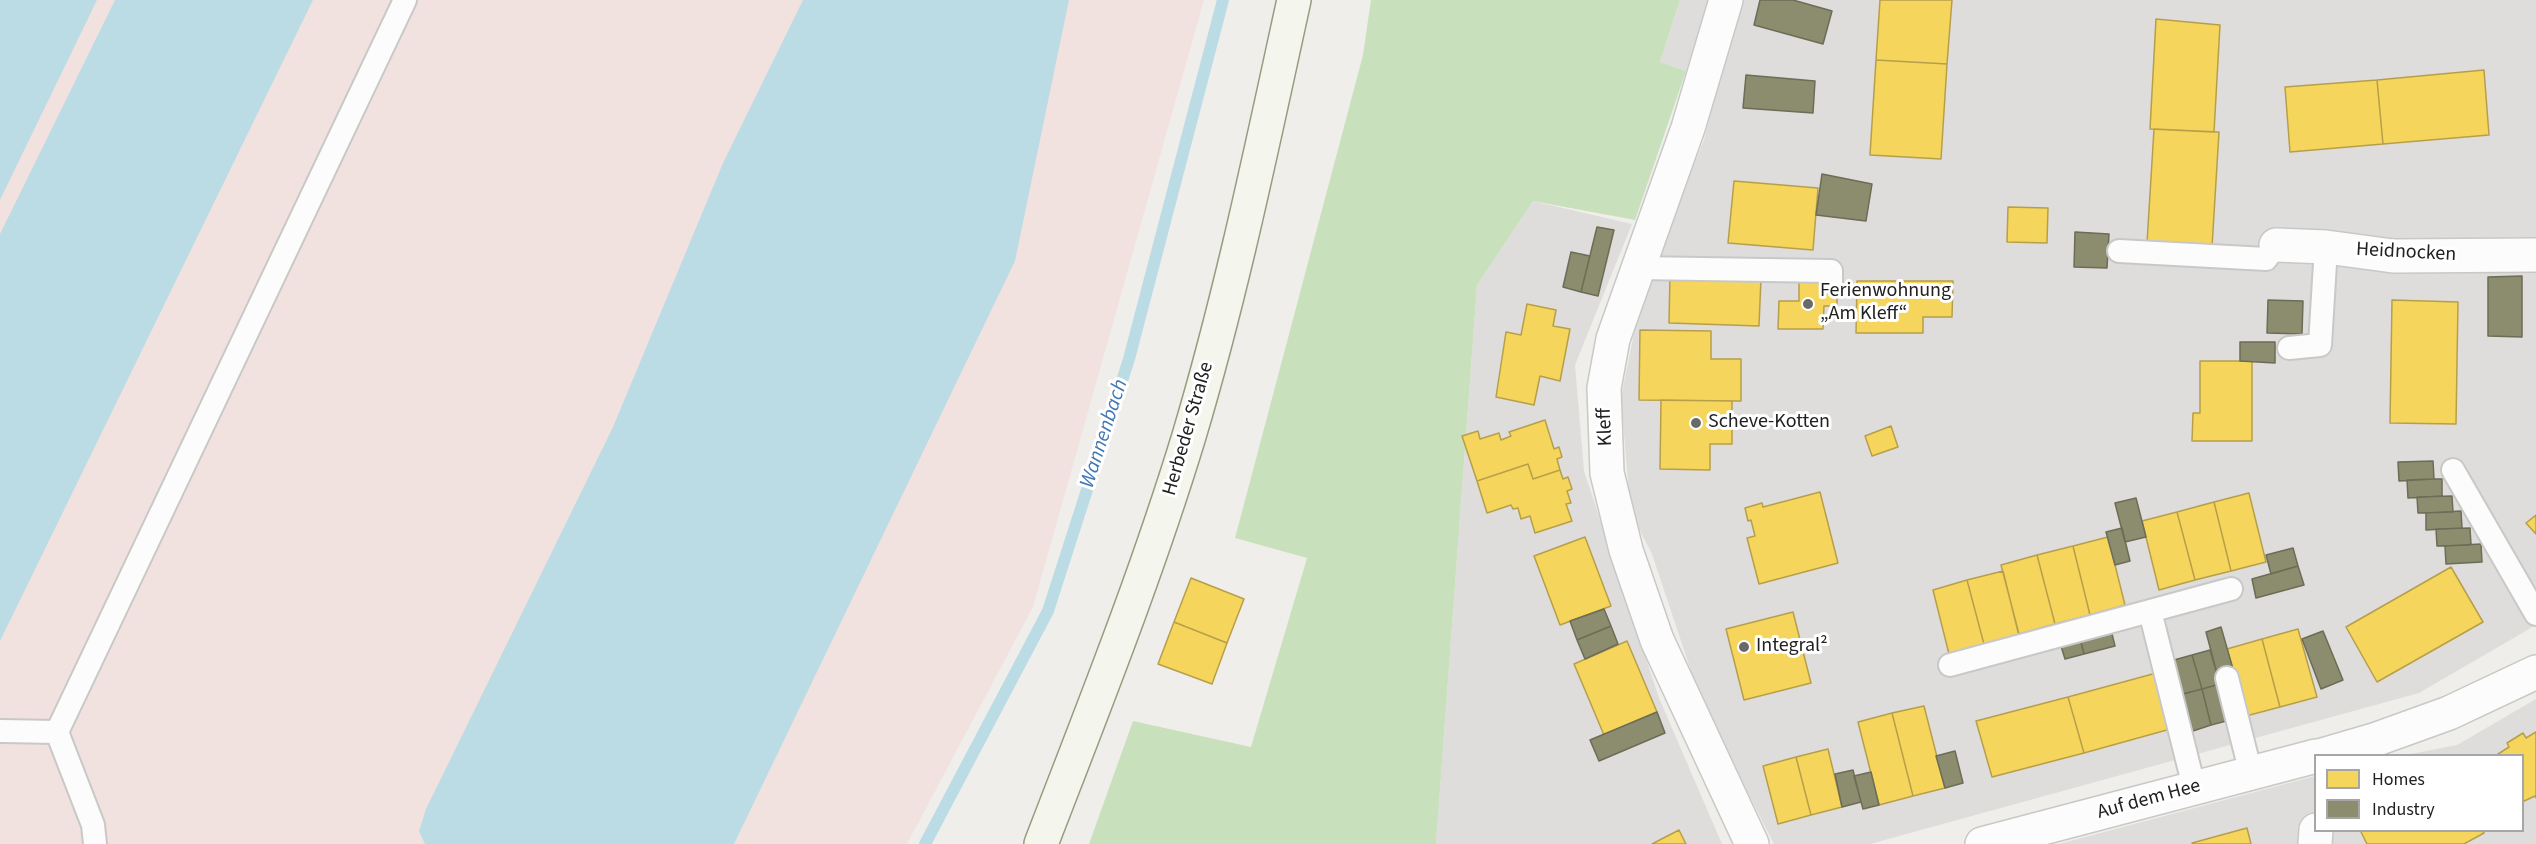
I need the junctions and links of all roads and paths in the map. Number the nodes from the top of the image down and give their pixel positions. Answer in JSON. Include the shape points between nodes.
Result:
{"nodes":[{"id":1,"x":405,"y":0,"type":"edge"},
{"id":2,"x":1294,"y":0,"type":"edge"},
{"id":3,"x":1726,"y":0,"type":"edge"},
{"id":4,"x":2276,"y":245,"type":"joint"},
{"id":5,"x":2326,"y":247,"type":"junction"},
{"id":6,"x":2119,"y":251,"type":"dead end"},
{"id":7,"x":2536,"y":255,"type":"edge"},
{"id":8,"x":1637,"y":268,"type":"junction"},
{"id":9,"x":1831,"y":282,"type":"dead end"},
{"id":10,"x":2289,"y":348,"type":"dead end"},
{"id":11,"x":2452,"y":470,"type":"dead end"},
{"id":12,"x":2231,"y":589,"type":"dead end"},
{"id":13,"x":2150,"y":611,"type":"junction"},
{"id":14,"x":2536,"y":614,"type":"edge"},
{"id":15,"x":1950,"y":665,"type":"dead end"},
{"id":16,"x":2536,"y":672,"type":"edge"},
{"id":17,"x":2228,"y":678,"type":"dead end"},
{"id":18,"x":0,"y":731,"type":"edge"},
{"id":19,"x":57,"y":732,"type":"junction"},
{"id":20,"x":2326,"y":754,"type":"edge"},
{"id":21,"x":2314,"y":757,"type":"edge"},
{"id":22,"x":2251,"y":774,"type":"junction"},
{"id":23,"x":2194,"y":787,"type":"junction"},
{"id":24,"x":95,"y":844,"type":"edge"},
{"id":25,"x":1041,"y":844,"type":"edge"},
{"id":26,"x":1752,"y":844,"type":"edge"},
{"id":27,"x":1982,"y":844,"type":"edge"}],
"edges":[{"from":1,"to":19,"type":"lane"},
{"from":2,"to":25,"type":"main road","name":"Herbeder Straße","via":[[1239,252],[1189,435],[1158,532]]},
{"from":3,"to":8,"type":"street","name":"Kleff","via":[[1688,128]]},
{"from":4,"to":5,"type":"street","name":"Heidnocken"},
{"from":4,"to":6,"type":"lane","via":[[2266,259]]},
{"from":5,"to":7,"type":"street","name":"Heidnocken","via":[[2393,256]]},
{"from":5,"to":10,"type":"lane","via":[[2320,345]]},
{"from":8,"to":9,"type":"lane","via":[[1831,271]]},
{"from":8,"to":26,"type":"street","name":"Kleff","via":[[1613,339],[1604,388],[1607,473],[1626,550],[1657,640]]},
{"from":11,"to":14,"type":"lane"},
{"from":12,"to":13,"type":"lane"},
{"from":13,"to":15,"type":"lane"},
{"from":13,"to":23,"type":"lane"},
{"from":16,"to":20,"type":"street","name":"Auf dem Hee","via":[[2449,713]]},
{"from":17,"to":22,"type":"lane"},
{"from":18,"to":19,"type":"lane"},
{"from":19,"to":24,"type":"lane","via":[[93,825]]},
{"from":21,"to":22,"type":"street","name":"Auf dem Hee"},
{"from":22,"to":23,"type":"street","name":"Auf dem Hee"},
{"from":23,"to":27,"type":"street","name":"Auf dem Hee"}]}
